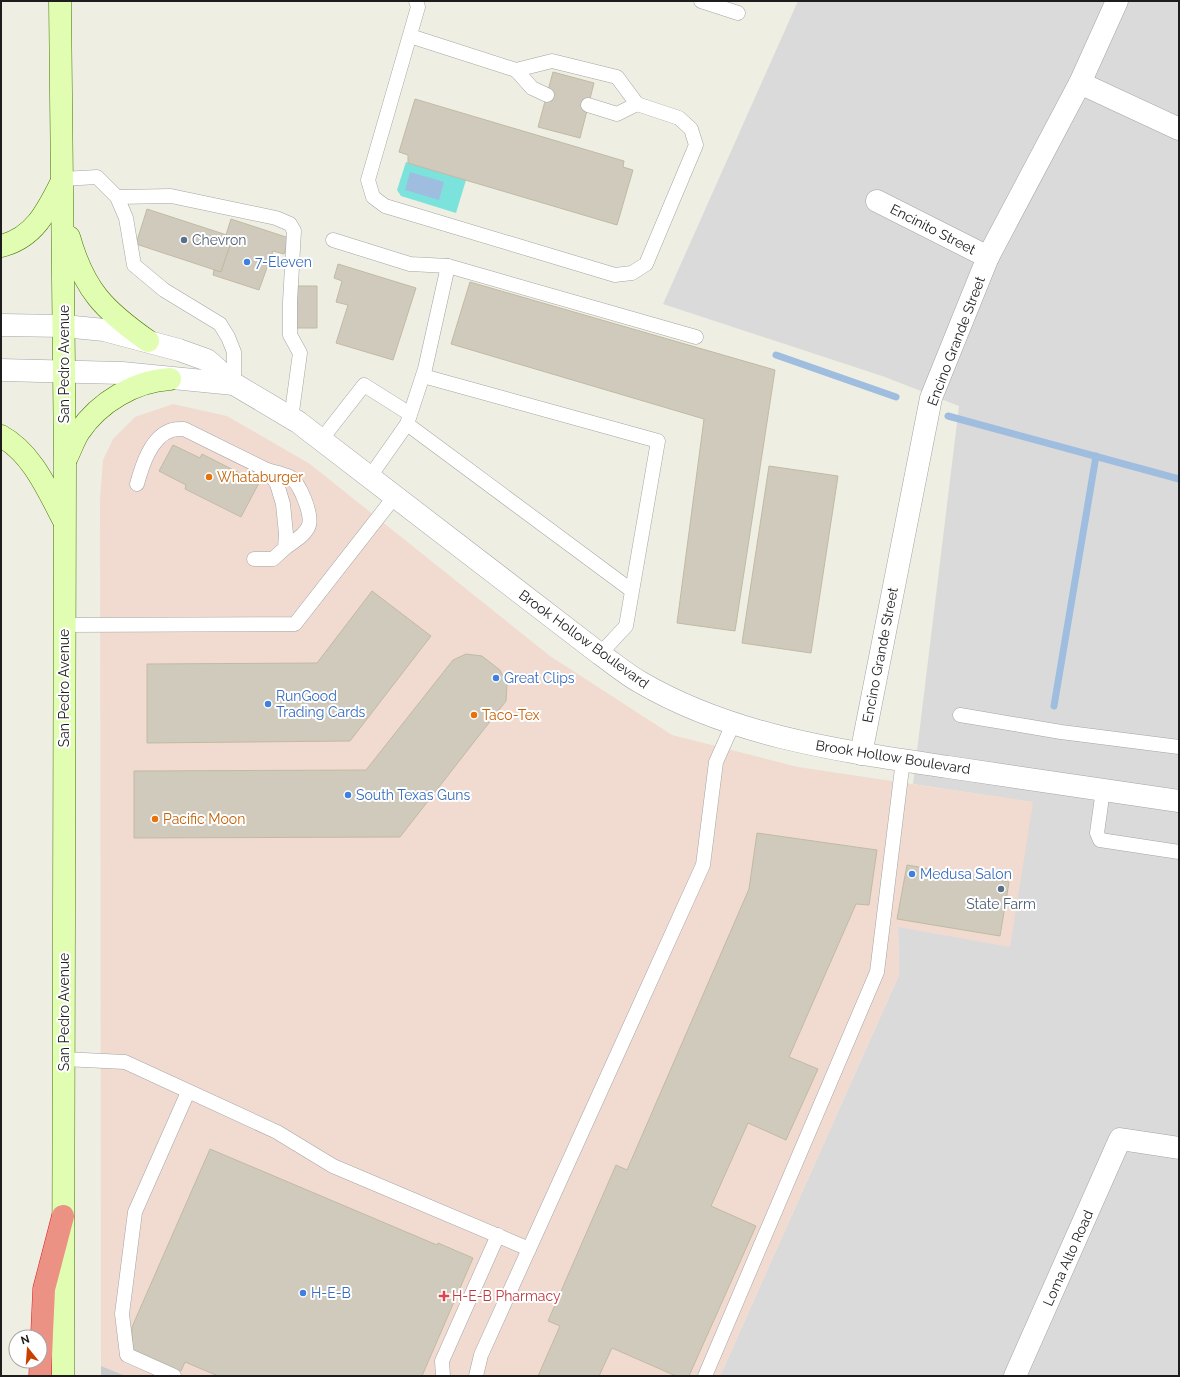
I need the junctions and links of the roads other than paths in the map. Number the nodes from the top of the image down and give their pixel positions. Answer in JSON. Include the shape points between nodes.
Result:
{"nodes":[{"id":1,"x":60,"y":1,"type":"edge"},
{"id":2,"x":416,"y":1,"type":"edge"},
{"id":3,"x":701,"y":1,"type":"edge"},
{"id":4,"x":1117,"y":1,"type":"edge"},
{"id":5,"x":738,"y":13,"type":"dead end"},
{"id":6,"x":410,"y":36,"type":"junction"},
{"id":7,"x":516,"y":70,"type":"junction"},
{"id":8,"x":1080,"y":83,"type":"junction"},
{"id":9,"x":547,"y":95,"type":"dead end"},
{"id":10,"x":637,"y":104,"type":"junction"},
{"id":11,"x":588,"y":105,"type":"dead end"},
{"id":12,"x":1179,"y":129,"type":"edge"},
{"id":13,"x":63,"y":179,"type":"junction"},
{"id":14,"x":117,"y":197,"type":"junction"},
{"id":15,"x":877,"y":201,"type":"dead end"},
{"id":16,"x":63,"y":214,"type":"junction"},
{"id":17,"x":333,"y":240,"type":"dead end"},
{"id":18,"x":1,"y":246,"type":"edge"},
{"id":19,"x":988,"y":257,"type":"junction"},
{"id":20,"x":448,"y":266,"type":"junction"},
{"id":21,"x":1,"y":325,"type":"edge"},
{"id":22,"x":64,"y":326,"type":"junction"},
{"id":23,"x":696,"y":337,"type":"dead end"},
{"id":24,"x":148,"y":341,"type":"junction"},
{"id":25,"x":1,"y":370,"type":"edge"},
{"id":26,"x":64,"y":371,"type":"junction"},
{"id":27,"x":423,"y":376,"type":"junction"},
{"id":28,"x":170,"y":379,"type":"junction"},
{"id":29,"x":234,"y":384,"type":"junction"},
{"id":30,"x":291,"y":419,"type":"junction"},
{"id":31,"x":409,"y":420,"type":"junction"},
{"id":32,"x":1,"y":436,"type":"edge"},
{"id":33,"x":321,"y":440,"type":"junction"},
{"id":34,"x":65,"y":462,"type":"junction"},
{"id":35,"x":267,"y":470,"type":"junction"},
{"id":36,"x":369,"y":478,"type":"junction"},
{"id":37,"x":138,"y":484,"type":"dead end"},
{"id":38,"x":395,"y":496,"type":"junction"},
{"id":39,"x":64,"y":520,"type":"junction"},
{"id":40,"x":285,"y":548,"type":"junction"},
{"id":41,"x":254,"y":559,"type":"dead end"},
{"id":42,"x":631,"y":590,"type":"junction"},
{"id":43,"x":64,"y":625,"type":"junction"},
{"id":44,"x":600,"y":654,"type":"junction"},
{"id":45,"x":960,"y":715,"type":"dead end"},
{"id":46,"x":733,"y":724,"type":"junction"},
{"id":47,"x":1179,"y":747,"type":"edge"},
{"id":48,"x":861,"y":754,"type":"junction"},
{"id":49,"x":904,"y":760,"type":"junction"},
{"id":50,"x":1103,"y":790,"type":"junction"},
{"id":51,"x":1179,"y":801,"type":"edge"},
{"id":52,"x":1179,"y":852,"type":"edge"},
{"id":53,"x":63,"y":1059,"type":"junction"},
{"id":54,"x":188,"y":1092,"type":"junction"},
{"id":55,"x":1179,"y":1148,"type":"edge"},
{"id":56,"x":63,"y":1216,"type":"junction"},
{"id":57,"x":498,"y":1235,"type":"junction"},
{"id":58,"x":529,"y":1249,"type":"junction"},
{"id":59,"x":40,"y":1376,"type":"edge"},
{"id":60,"x":63,"y":1376,"type":"edge"},
{"id":61,"x":174,"y":1376,"type":"edge"},
{"id":62,"x":443,"y":1376,"type":"edge"},
{"id":63,"x":476,"y":1376,"type":"edge"},
{"id":64,"x":705,"y":1376,"type":"edge"},
{"id":65,"x":1015,"y":1376,"type":"edge"}],
"edges":[{"from":1,"to":13,"type":"main road","name":"San Pedro Avenue"},
{"from":2,"to":6,"type":"lane","via":[[418,7]]},
{"from":3,"to":5,"type":"lane"},
{"from":4,"to":8,"type":"street","name":"Encino Grande Street"},
{"from":6,"to":7,"type":"lane"},
{"from":6,"to":10,"type":"lane","via":[[368,180],[373,197],[385,206],[614,275],[632,273],[646,264],[696,145],[691,129],[679,118]]},
{"from":7,"to":9,"type":"lane","via":[[532,88]]},
{"from":7,"to":10,"type":"lane","via":[[552,61],[616,76]]},
{"from":8,"to":12,"type":"street"},
{"from":8,"to":19,"type":"street","name":"Encino Grande Street"},
{"from":10,"to":11,"type":"lane","via":[[618,114]]},
{"from":13,"to":14,"type":"lane","via":[[97,177]]},
{"from":13,"to":16,"type":"main road","name":"San Pedro Avenue"},
{"from":13,"to":18,"type":"main road","via":[[46,211],[33,228],[21,238]]},
{"from":14,"to":29,"type":"lane","via":[[126,218],[134,265],[164,290],[220,324],[234,352]]},
{"from":14,"to":30,"type":"lane","via":[[171,196],[276,218],[290,224],[294,231],[290,336],[300,353]]},
{"from":15,"to":19,"type":"street","name":"Encinito Street"},
{"from":16,"to":22,"type":"main road","name":"San Pedro Avenue"},
{"from":16,"to":24,"type":"main road","via":[[74,254],[97,298],[120,322]]},
{"from":17,"to":20,"type":"lane","via":[[410,264]]},
{"from":19,"to":48,"type":"street","name":"Encino Grande Street","via":[[931,398]]},
{"from":20,"to":23,"type":"lane"},
{"from":20,"to":27,"type":"lane"},
{"from":21,"to":22,"type":"street","name":"Brook Hollow Boulevard"},
{"from":22,"to":24,"type":"street","name":"Brook Hollow Boulevard","via":[[104,330]]},
{"from":22,"to":26,"type":"main road","name":"San Pedro Avenue"},
{"from":24,"to":29,"type":"street","name":"Brook Hollow Boulevard","via":[[207,360]]},
{"from":25,"to":26,"type":"street","name":"Brook Hollow Boulevard"},
{"from":26,"to":28,"type":"street","name":"Brook Hollow Boulevard","via":[[142,374]]},
{"from":26,"to":34,"type":"main road","name":"San Pedro Avenue"},
{"from":27,"to":31,"type":"lane"},
{"from":27,"to":42,"type":"lane","via":[[658,440]]},
{"from":28,"to":29,"type":"street","name":"Brook Hollow Boulevard"},
{"from":28,"to":34,"type":"main road","via":[[145,382],[117,396],[79,433]]},
{"from":29,"to":30,"type":"street","name":"Brook Hollow Boulevard"},
{"from":30,"to":33,"type":"street","name":"Brook Hollow Boulevard"},
{"from":31,"to":33,"type":"lane","via":[[364,385]]},
{"from":31,"to":36,"type":"lane"},
{"from":31,"to":42,"type":"lane"},
{"from":32,"to":39,"type":"main road","via":[[24,454]]},
{"from":33,"to":36,"type":"street","name":"Brook Hollow Boulevard"},
{"from":34,"to":39,"type":"main road","name":"San Pedro Avenue"},
{"from":35,"to":37,"type":"lane","via":[[184,429],[171,430],[160,437],[151,450],[142,467]]},
{"from":35,"to":40,"type":"lane","via":[[277,484],[283,504]]},
{"from":35,"to":40,"type":"lane","via":[[291,478],[301,491],[309,513],[309,525],[305,532]]},
{"from":36,"to":38,"type":"street","name":"Brook Hollow Boulevard"},
{"from":38,"to":43,"type":"lane","via":[[295,624]]},
{"from":38,"to":44,"type":"street","name":"Brook Hollow Boulevard"},
{"from":39,"to":43,"type":"main road","name":"San Pedro Avenue"},
{"from":40,"to":41,"type":"lane","via":[[273,559]]},
{"from":42,"to":44,"type":"lane","via":[[626,626]]},
{"from":43,"to":53,"type":"main road","name":"San Pedro Avenue"},
{"from":44,"to":46,"type":"street","name":"Brook Hollow Boulevard","via":[[639,682],[690,708]]},
{"from":45,"to":47,"type":"lane","via":[[1061,732]]},
{"from":46,"to":48,"type":"street","name":"Brook Hollow Boulevard","via":[[790,740]]},
{"from":46,"to":58,"type":"lane","via":[[716,762],[703,865]]},
{"from":48,"to":49,"type":"street","name":"Brook Hollow Boulevard"},
{"from":49,"to":50,"type":"street","name":"Brook Hollow Boulevard"},
{"from":49,"to":64,"type":"lane","via":[[877,972]]},
{"from":50,"to":51,"type":"street","name":"Brook Hollow Boulevard"},
{"from":50,"to":52,"type":"lane","via":[[1097,834],[1100,840]]},
{"from":53,"to":54,"type":"lane","via":[[125,1062]]},
{"from":53,"to":56,"type":"main road","name":"San Pedro Avenue"},
{"from":54,"to":57,"type":"lane","via":[[277,1132],[333,1166]]},
{"from":54,"to":61,"type":"lane","via":[[136,1212],[122,1314],[127,1355]]},
{"from":55,"to":65,"type":"street","name":"Loma Alto Road","via":[[1120,1139]]},
{"from":56,"to":59,"type":"highway","via":[[44,1289]]},
{"from":56,"to":60,"type":"main road","name":"San Pedro Avenue"},
{"from":57,"to":58,"type":"lane"},
{"from":57,"to":62,"type":"lane","via":[[442,1361]]},
{"from":58,"to":63,"type":"lane","via":[[481,1356]]}]}
